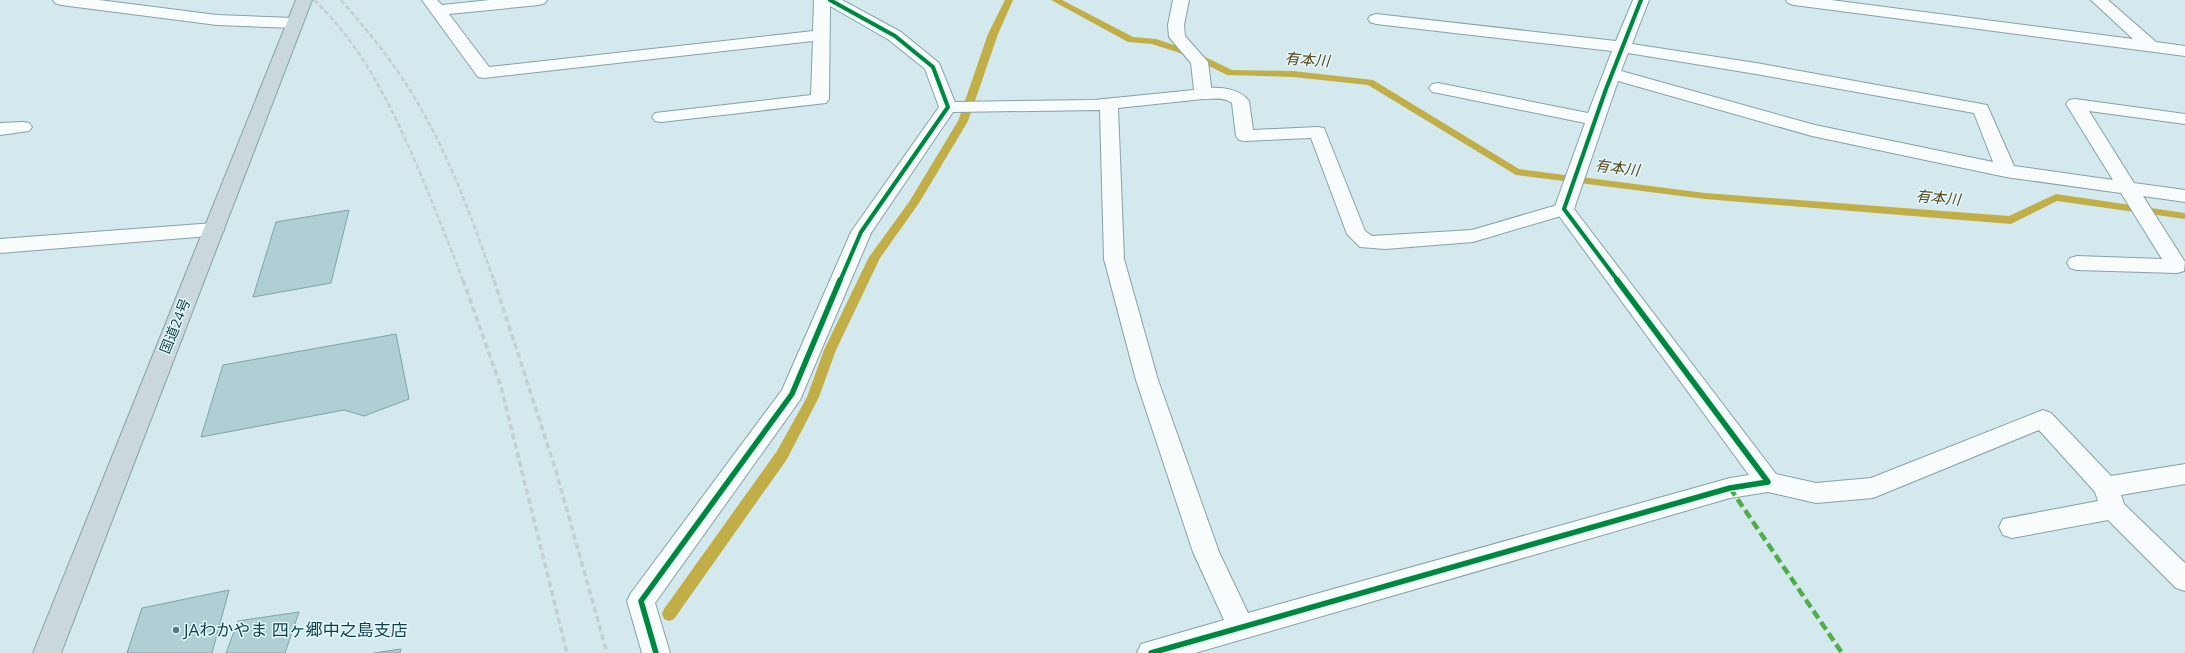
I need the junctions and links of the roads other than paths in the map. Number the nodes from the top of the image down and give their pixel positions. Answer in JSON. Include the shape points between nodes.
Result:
{"nodes":[{"id":1,"x":61,"y":0,"type":"edge"},
{"id":2,"x":304,"y":0,"type":"edge"},
{"id":3,"x":539,"y":0,"type":"edge"},
{"id":4,"x":822,"y":0,"type":"edge"},
{"id":5,"x":830,"y":0,"type":"edge"},
{"id":6,"x":1181,"y":0,"type":"edge"},
{"id":7,"x":1641,"y":0,"type":"edge"},
{"id":8,"x":1794,"y":0,"type":"edge"},
{"id":9,"x":2099,"y":0,"type":"edge"},
{"id":10,"x":433,"y":5,"type":"edge"},
{"id":11,"x":1376,"y":19,"type":"dead end"},
{"id":12,"x":294,"y":23,"type":"junction"},
{"id":13,"x":821,"y":35,"type":"junction"},
{"id":14,"x":2150,"y":46,"type":"junction"},
{"id":15,"x":1622,"y":47,"type":"junction"},
{"id":16,"x":2185,"y":51,"type":"edge"},
{"id":17,"x":1612,"y":74,"type":"junction"},
{"id":18,"x":1438,"y":88,"type":"dead end"},
{"id":19,"x":1203,"y":94,"type":"junction"},
{"id":20,"x":1109,"y":103,"type":"junction"},
{"id":21,"x":948,"y":107,"type":"junction"},
{"id":22,"x":661,"y":117,"type":"dead end"},
{"id":23,"x":2185,"y":118,"type":"edge"},
{"id":24,"x":1595,"y":120,"type":"junction"},
{"id":25,"x":23,"y":127,"type":"dead end"},
{"id":26,"x":0,"y":129,"type":"edge"},
{"id":27,"x":2006,"y":171,"type":"junction"},
{"id":28,"x":1572,"y":189,"type":"junction"},
{"id":29,"x":2132,"y":194,"type":"junction"},
{"id":30,"x":2185,"y":196,"type":"edge"},
{"id":31,"x":214,"y":230,"type":"junction"},
{"id":32,"x":0,"y":246,"type":"edge"},
{"id":33,"x":2077,"y":263,"type":"dead end"},
{"id":34,"x":2181,"y":272,"type":"edge"},
{"id":35,"x":2185,"y":474,"type":"edge"},
{"id":36,"x":1768,"y":482,"type":"junction"},
{"id":37,"x":2109,"y":498,"type":"junction"},
{"id":38,"x":2012,"y":527,"type":"dead end"},
{"id":39,"x":2185,"y":580,"type":"edge"},
{"id":40,"x":1241,"y":628,"type":"junction"},
{"id":41,"x":47,"y":653,"type":"edge"},
{"id":42,"x":656,"y":653,"type":"edge"},
{"id":43,"x":1151,"y":653,"type":"edge"}],
"edges":[{"from":1,"to":12,"type":"street","via":[[217,20]]},
{"from":2,"to":12,"type":"highway","name":"国道24号"},
{"from":3,"to":10,"type":"street"},
{"from":4,"to":13,"type":"street"},
{"from":5,"to":21,"type":"street","via":[[895,36],[933,66]]},
{"from":6,"to":19,"type":"street","via":[[1176,25],[1177,37],[1199,62]]},
{"from":7,"to":15,"type":"street"},
{"from":8,"to":14,"type":"street"},
{"from":9,"to":14,"type":"street"},
{"from":10,"to":13,"type":"street","via":[[484,72]]},
{"from":11,"to":15,"type":"street","via":[[1459,29],[1495,30]]},
{"from":12,"to":31,"type":"highway","name":"国道24号"},
{"from":13,"to":22,"type":"street","via":[[820,99]]},
{"from":14,"to":16,"type":"street"},
{"from":15,"to":17,"type":"street"},
{"from":15,"to":27,"type":"street","via":[[1981,109]]},
{"from":17,"to":24,"type":"street"},
{"from":17,"to":27,"type":"street","via":[[1812,130]]},
{"from":18,"to":24,"type":"street"},
{"from":19,"to":20,"type":"street"},
{"from":19,"to":28,"type":"lane","via":[[1222,92],[1240,101],[1245,136],[1318,132],[1357,234],[1367,242],[1385,243],[1473,236]]},
{"from":20,"to":21,"type":"street"},
{"from":20,"to":40,"type":"street","via":[[1114,259],[1147,380],[1206,552]]},
{"from":21,"to":42,"type":"street","via":[[861,232],[792,394],[641,601]]},
{"from":23,"to":29,"type":"street","via":[[2075,104]]},
{"from":24,"to":28,"type":"street"},
{"from":25,"to":26,"type":"street"},
{"from":27,"to":29,"type":"street"},
{"from":28,"to":36,"type":"street"},
{"from":29,"to":30,"type":"street"},
{"from":29,"to":34,"type":"street"},
{"from":31,"to":32,"type":"street"},
{"from":31,"to":41,"type":"highway","name":"国道24号"},
{"from":33,"to":34,"type":"street"},
{"from":35,"to":37,"type":"street"},
{"from":36,"to":37,"type":"street","via":[[1816,493],[1873,488],[2043,419]]},
{"from":36,"to":40,"type":"street","via":[[1722,490]]},
{"from":37,"to":38,"type":"street"},
{"from":37,"to":39,"type":"street"},
{"from":40,"to":43,"type":"street"}]}
